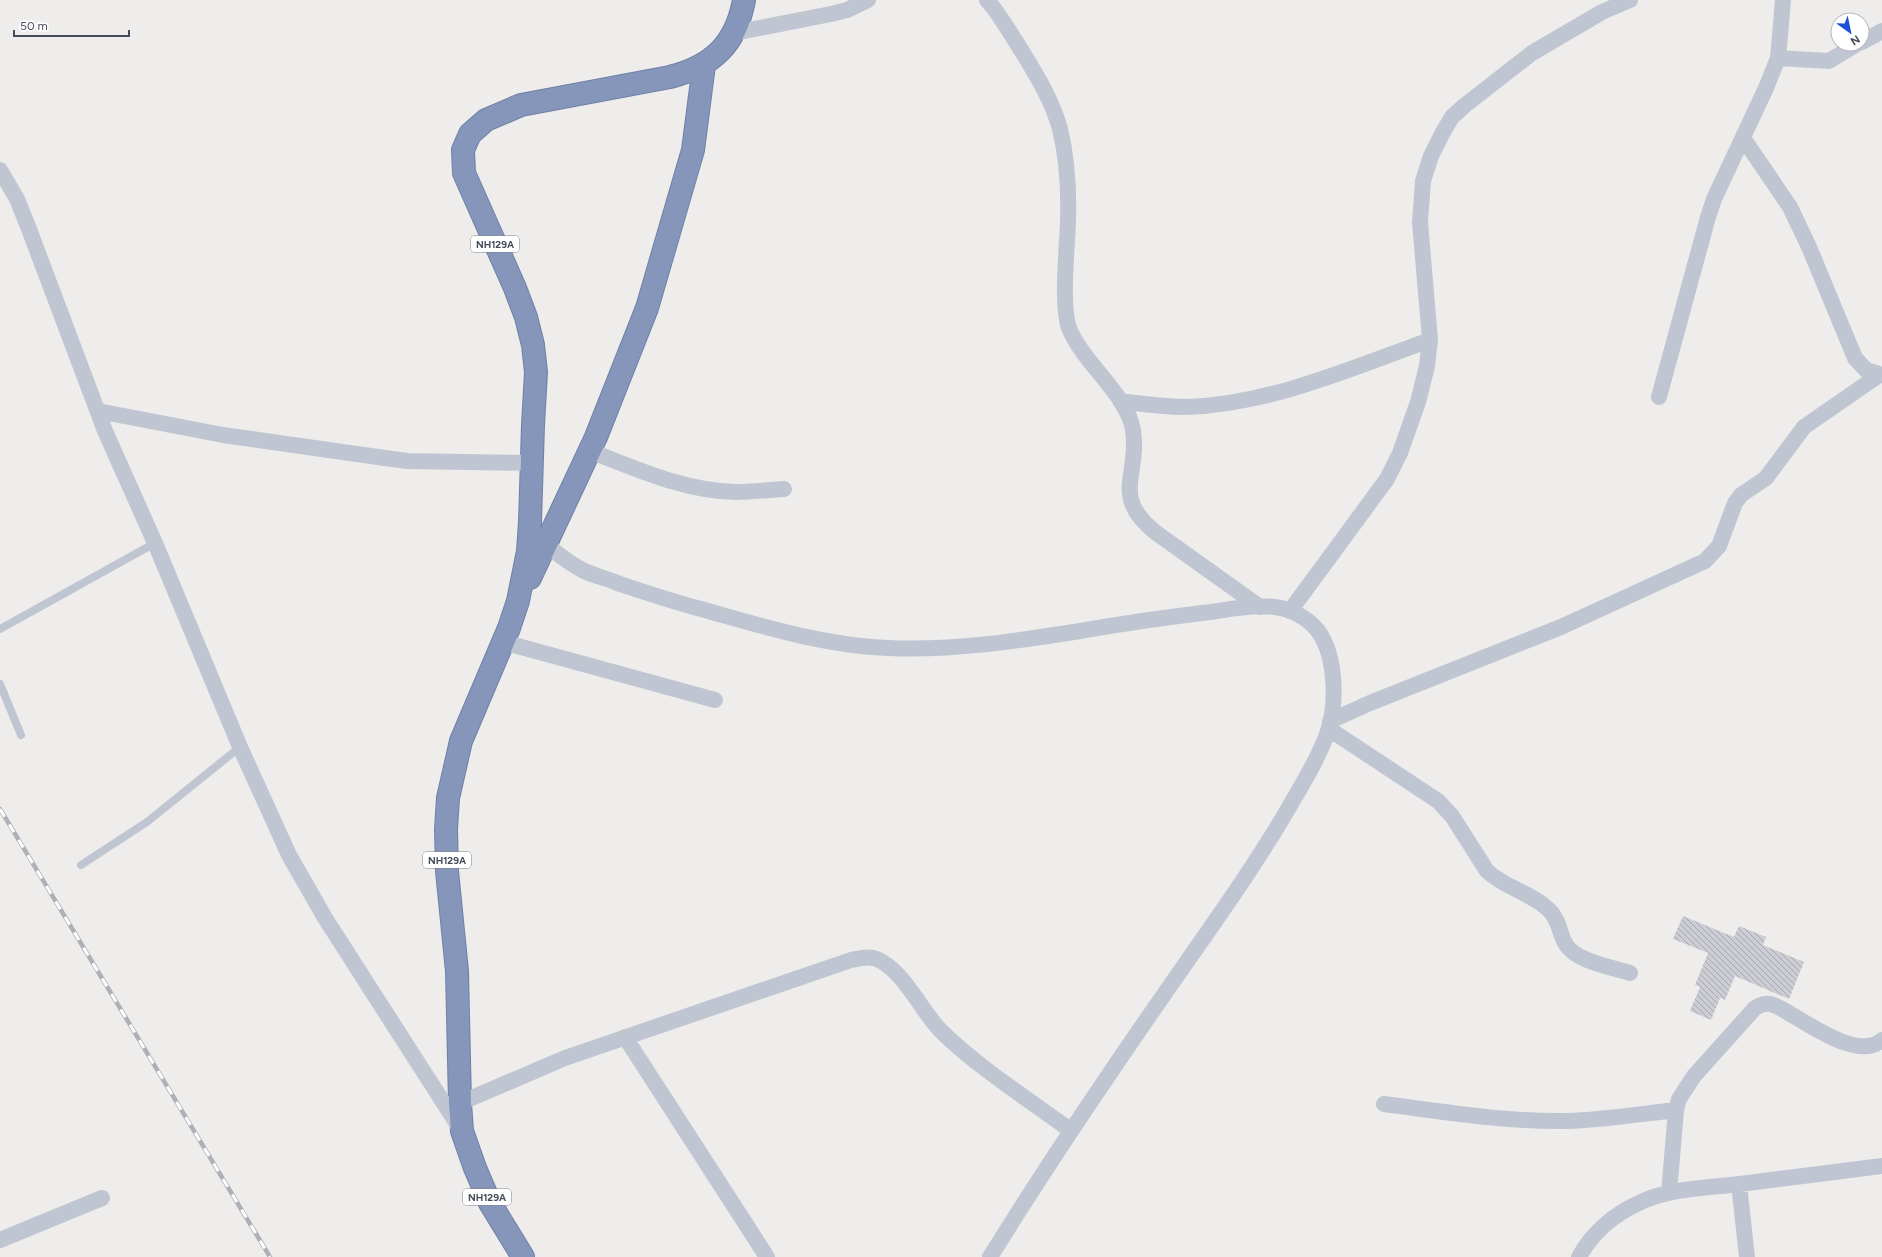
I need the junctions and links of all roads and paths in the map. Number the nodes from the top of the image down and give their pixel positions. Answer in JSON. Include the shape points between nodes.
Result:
{"nodes":[{"id":1,"x":744,"y":0,"type":"edge"},
{"id":2,"x":868,"y":0,"type":"edge"},
{"id":3,"x":987,"y":0,"type":"edge"},
{"id":4,"x":1630,"y":0,"type":"edge"},
{"id":5,"x":1783,"y":0,"type":"edge"},
{"id":6,"x":1882,"y":31,"type":"edge"},
{"id":7,"x":734,"y":33,"type":"junction"},
{"id":8,"x":1870,"y":38,"type":"edge"},
{"id":9,"x":1844,"y":52,"type":"edge"},
{"id":10,"x":1778,"y":58,"type":"junction"},
{"id":11,"x":704,"y":65,"type":"junction"},
{"id":12,"x":1743,"y":138,"type":"junction"},
{"id":13,"x":0,"y":170,"type":"edge"},
{"id":14,"x":1430,"y":340,"type":"junction"},
{"id":15,"x":1881,"y":375,"type":"edge"},
{"id":16,"x":1660,"y":397,"type":"dead end"},
{"id":17,"x":1120,"y":401,"type":"junction"},
{"id":18,"x":98,"y":411,"type":"junction"},
{"id":19,"x":590,"y":451,"type":"junction"},
{"id":20,"x":532,"y":463,"type":"junction"},
{"id":21,"x":784,"y":489,"type":"dead end"},
{"id":22,"x":155,"y":543,"type":"junction"},
{"id":23,"x":546,"y":545,"type":"junction"},
{"id":24,"x":518,"y":601,"type":"junction"},
{"id":25,"x":1260,"y":607,"type":"junction"},
{"id":26,"x":1290,"y":611,"type":"junction"},
{"id":27,"x":0,"y":629,"type":"edge"},
{"id":28,"x":503,"y":642,"type":"junction"},
{"id":29,"x":0,"y":684,"type":"edge"},
{"id":30,"x":715,"y":700,"type":"dead end"},
{"id":31,"x":1329,"y":725,"type":"junction"},
{"id":32,"x":21,"y":735,"type":"dead end"},
{"id":33,"x":240,"y":747,"type":"junction"},
{"id":34,"x":81,"y":865,"type":"dead end"},
{"id":35,"x":1630,"y":973,"type":"dead end"},
{"id":36,"x":625,"y":1037,"type":"junction"},
{"id":37,"x":1882,"y":1040,"type":"edge"},
{"id":38,"x":460,"y":1103,"type":"junction"},
{"id":39,"x":1384,"y":1104,"type":"dead end"},
{"id":40,"x":1676,"y":1110,"type":"junction"},
{"id":41,"x":1070,"y":1130,"type":"junction"},
{"id":42,"x":462,"y":1131,"type":"junction"},
{"id":43,"x":1882,"y":1166,"type":"edge"},
{"id":44,"x":1739,"y":1184,"type":"junction"},
{"id":45,"x":1669,"y":1193,"type":"junction"},
{"id":46,"x":102,"y":1198,"type":"dead end"},
{"id":47,"x":0,"y":1240,"type":"edge"},
{"id":48,"x":523,"y":1257,"type":"edge"},
{"id":49,"x":767,"y":1257,"type":"edge"},
{"id":50,"x":990,"y":1257,"type":"edge"},
{"id":51,"x":1579,"y":1257,"type":"edge"},
{"id":52,"x":1747,"y":1257,"type":"edge"}],
"edges":[{"from":1,"to":7,"type":"highway","number":"NH129A"},
{"from":2,"to":7,"type":"street","via":[[831,14]]},
{"from":3,"to":17,"type":"street","via":[[1027,59],[1052,108],[1059,128],[1065,156],[1068,204],[1066,298],[1069,327]]},
{"from":4,"to":14,"type":"street","via":[[1602,12],[1532,53],[1464,106],[1452,117],[1442,132],[1423,181],[1421,198],[1420,222]]},
{"from":5,"to":10,"type":"street"},
{"from":6,"to":8,"type":"street"},
{"from":7,"to":11,"type":"highway","number":"NH129A","via":[[724,47]]},
{"from":9,"to":10,"type":"street","via":[[1829,61]]},
{"from":10,"to":12,"type":"street"},
{"from":11,"to":19,"type":"highway","number":"NH129A","via":[[693,150],[647,308]]},
{"from":11,"to":20,"type":"highway","number":"NH129A","via":[[670,77],[527,104],[503,111],[486,120],[470,134],[463,150],[464,173],[516,288],[533,345],[536,372]]},
{"from":12,"to":15,"type":"street","via":[[1790,208],[1855,358],[1866,370]]},
{"from":12,"to":16,"type":"street","via":[[1708,217]]},
{"from":13,"to":18,"type":"street","via":[[17,199]]},
{"from":14,"to":17,"type":"street","via":[[1291,389],[1245,399],[1188,407]]},
{"from":14,"to":26,"type":"street","via":[[1418,402],[1400,454],[1390,472]]},
{"from":15,"to":31,"type":"street","via":[[1804,427],[1766,478],[1735,503],[1719,546],[1705,561],[1561,627],[1377,700]]},
{"from":17,"to":25,"type":"street","via":[[1133,429],[1134,449],[1129,495],[1136,514],[1155,532]]},
{"from":18,"to":20,"type":"street","via":[[223,435],[407,461]]},
{"from":18,"to":22,"type":"street"},
{"from":19,"to":21,"type":"street","via":[[660,478],[697,488],[735,492]]},
{"from":19,"to":23,"type":"highway","number":"NH129A"},
{"from":20,"to":24,"type":"highway","number":"NH129A","via":[[528,552]]},
{"from":22,"to":27,"type":"lane"},
{"from":22,"to":33,"type":"street"},
{"from":23,"to":24,"type":"highway","number":"NH129A"},
{"from":23,"to":25,"type":"street","via":[[581,569],[668,600],[804,637],[885,648],[968,645]]},
{"from":24,"to":28,"type":"highway","number":"NH129A"},
{"from":25,"to":26,"type":"street"},
{"from":26,"to":31,"type":"street","via":[[1307,620],[1324,639],[1333,688]]},
{"from":28,"to":30,"type":"street"},
{"from":28,"to":38,"type":"highway","number":"NH129A","via":[[460,741],[448,798],[447,871],[456,971]]},
{"from":29,"to":32,"type":"lane"},
{"from":31,"to":35,"type":"street","via":[[1438,801],[1452,816],[1487,871],[1550,910],[1568,949],[1584,959]]},
{"from":31,"to":41,"type":"street","via":[[1315,762],[1239,889]]},
{"from":33,"to":34,"type":"lane","via":[[148,822]]},
{"from":33,"to":42,"type":"street","via":[[289,855]]},
{"from":36,"to":38,"type":"street","via":[[565,1058]]},
{"from":36,"to":41,"type":"street","via":[[851,960],[868,957],[880,960],[892,969],[905,982],[940,1031],[960,1049]]},
{"from":36,"to":49,"type":"street"},
{"from":37,"to":40,"type":"street","via":[[1871,1046],[1855,1047],[1821,1032],[1776,1006],[1762,1004],[1748,1014],[1694,1076],[1679,1099]]},
{"from":38,"to":42,"type":"highway","number":"NH129A"},
{"from":39,"to":40,"type":"street","via":[[1480,1116],[1551,1121],[1598,1119]]},
{"from":40,"to":45,"type":"street"},
{"from":41,"to":50,"type":"street"},
{"from":42,"to":48,"type":"highway","number":"NH129A","via":[[490,1203]]},
{"from":43,"to":44,"type":"street"},
{"from":44,"to":45,"type":"street"},
{"from":44,"to":52,"type":"street"},
{"from":45,"to":51,"type":"street","via":[[1639,1202],[1621,1213],[1592,1237]]},
{"from":46,"to":47,"type":"street"}]}
